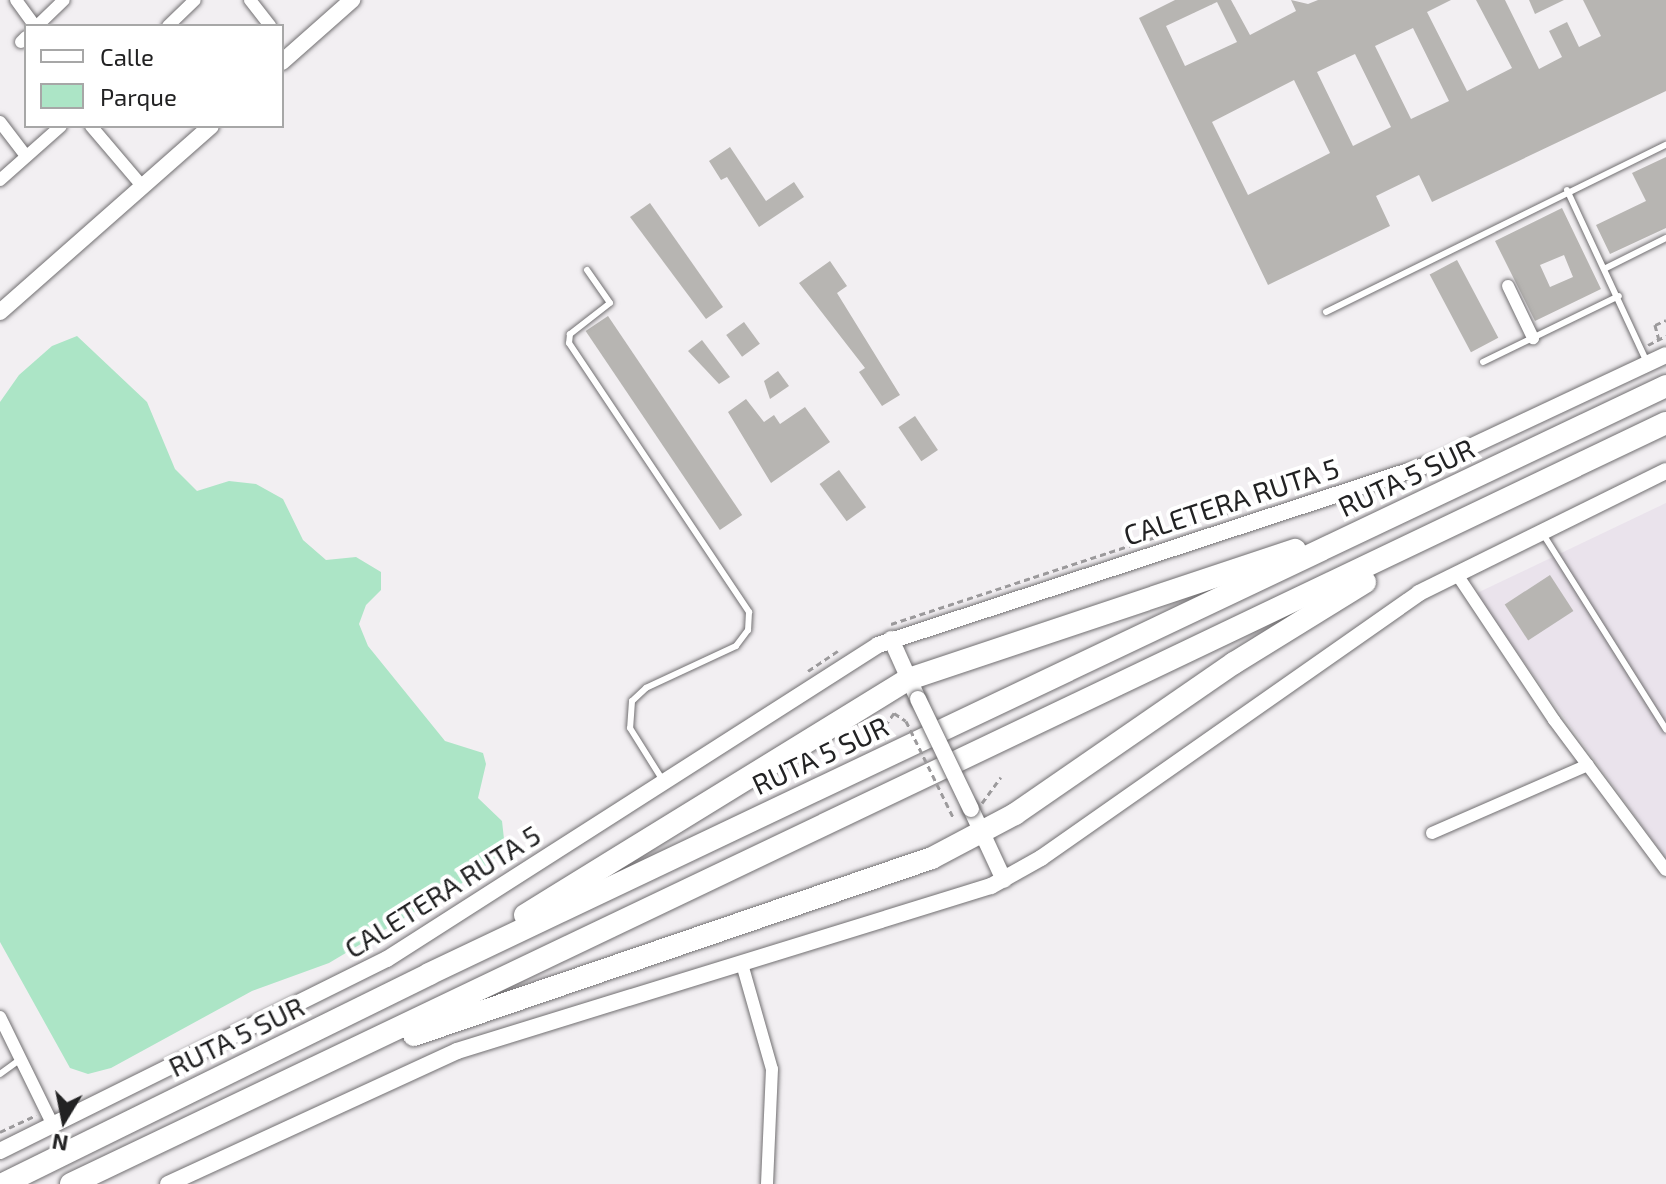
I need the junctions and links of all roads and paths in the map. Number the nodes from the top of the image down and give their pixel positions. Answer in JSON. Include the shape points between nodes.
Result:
{"nodes":[{"id":1,"x":16,"y":0,"type":"edge"},
{"id":2,"x":64,"y":0,"type":"edge"},
{"id":3,"x":195,"y":0,"type":"edge"},
{"id":4,"x":250,"y":0,"type":"edge"},
{"id":5,"x":352,"y":0,"type":"edge"},
{"id":6,"x":34,"y":24,"type":"edge"},
{"id":7,"x":38,"y":24,"type":"edge"},
{"id":8,"x":170,"y":24,"type":"edge"},
{"id":9,"x":268,"y":24,"type":"edge"},
{"id":10,"x":285,"y":52,"type":"edge"},
{"id":11,"x":0,"y":122,"type":"edge"},
{"id":12,"x":59,"y":128,"type":"edge"},
{"id":13,"x":93,"y":128,"type":"edge"},
{"id":14,"x":209,"y":128,"type":"edge"},
{"id":15,"x":1666,"y":145,"type":"edge"},
{"id":16,"x":26,"y":156,"type":"junction"},
{"id":17,"x":0,"y":180,"type":"edge"},
{"id":18,"x":143,"y":187,"type":"junction"},
{"id":19,"x":1567,"y":190,"type":"junction"},
{"id":20,"x":1666,"y":238,"type":"edge"},
{"id":21,"x":1606,"y":268,"type":"junction"},
{"id":22,"x":587,"y":270,"type":"dead end"},
{"id":23,"x":1508,"y":286,"type":"dead end"},
{"id":24,"x":1619,"y":296,"type":"junction"},
{"id":25,"x":0,"y":312,"type":"edge"},
{"id":26,"x":1326,"y":312,"type":"dead end"},
{"id":27,"x":1666,"y":320,"type":"edge"},
{"id":28,"x":1655,"y":325,"type":"dead end"},
{"id":29,"x":1533,"y":338,"type":"junction"},
{"id":30,"x":1666,"y":355,"type":"edge"},
{"id":31,"x":1483,"y":362,"type":"dead end"},
{"id":32,"x":1646,"y":364,"type":"junction"},
{"id":33,"x":1666,"y":386,"type":"edge"},
{"id":34,"x":1666,"y":423,"type":"edge"},
{"id":35,"x":1666,"y":471,"type":"edge"},
{"id":36,"x":1385,"y":520,"type":"junction"},
{"id":37,"x":1457,"y":524,"type":"junction"},
{"id":38,"x":1541,"y":531,"type":"junction"},
{"id":39,"x":1456,"y":573,"type":"junction"},
{"id":40,"x":891,"y":639,"type":"junction"},
{"id":41,"x":914,"y":689,"type":"junction"},
{"id":42,"x":894,"y":713,"type":"dead end"},
{"id":43,"x":906,"y":721,"type":"dead end"},
{"id":44,"x":888,"y":722,"type":"dead end"},
{"id":45,"x":1666,"y":729,"type":"edge"},
{"id":46,"x":1588,"y":765,"type":"junction"},
{"id":47,"x":1001,"y":777,"type":"dead end"},
{"id":48,"x":664,"y":782,"type":"junction"},
{"id":49,"x":978,"y":805,"type":"junction"},
{"id":50,"x":953,"y":817,"type":"dead end"},
{"id":51,"x":982,"y":833,"type":"junction"},
{"id":52,"x":1432,"y":833,"type":"dead end"},
{"id":53,"x":1666,"y":870,"type":"edge"},
{"id":54,"x":1004,"y":880,"type":"junction"},
{"id":55,"x":742,"y":964,"type":"junction"},
{"id":56,"x":429,"y":974,"type":"junction"},
{"id":57,"x":0,"y":1017,"type":"edge"},
{"id":58,"x":21,"y":1059,"type":"junction"},
{"id":59,"x":310,"y":1070,"type":"junction"},
{"id":60,"x":0,"y":1074,"type":"edge"},
{"id":61,"x":53,"y":1125,"type":"junction"},
{"id":62,"x":0,"y":1151,"type":"edge"},
{"id":63,"x":3,"y":1184,"type":"edge"},
{"id":64,"x":71,"y":1184,"type":"edge"},
{"id":65,"x":168,"y":1184,"type":"edge"},
{"id":66,"x":767,"y":1184,"type":"edge"}],
"edges":[{"from":1,"to":6,"type":"street"},
{"from":2,"to":7,"type":"street"},
{"from":3,"to":8,"type":"street"},
{"from":4,"to":9,"type":"street"},
{"from":5,"to":10,"type":"street"},
{"from":11,"to":16,"type":"street"},
{"from":12,"to":16,"type":"street"},
{"from":13,"to":18,"type":"street"},
{"from":14,"to":18,"type":"street"},
{"from":15,"to":19,"type":"lane"},
{"from":16,"to":17,"type":"street"},
{"from":18,"to":25,"type":"street"},
{"from":19,"to":21,"type":"lane"},
{"from":19,"to":26,"type":"lane"},
{"from":20,"to":21,"type":"lane"},
{"from":21,"to":24,"type":"lane"},
{"from":22,"to":48,"type":"lane","via":[[610,303],[570,334],[569,343],[749,612],[748,630],[736,646],[646,688],[632,701],[630,728]]},
{"from":23,"to":29,"type":"street"},
{"from":24,"to":29,"type":"lane"},
{"from":24,"to":32,"type":"lane"},
{"from":27,"to":28,"type":"path"},
{"from":29,"to":31,"type":"lane"},
{"from":30,"to":32,"type":"street","name":"CALETERA RUTA 5"},
{"from":32,"to":40,"type":"street","name":"CALETERA RUTA 5","via":[[1442,460]]},
{"from":33,"to":36,"type":"highway","name":"RUTA 5 SUR"},
{"from":34,"to":37,"type":"highway"},
{"from":35,"to":38,"type":"street"},
{"from":36,"to":41,"type":"highway"},
{"from":36,"to":56,"type":"highway","name":"RUTA 5 SUR"},
{"from":37,"to":51,"type":"highway","via":[[1234,663]]},
{"from":37,"to":59,"type":"highway"},
{"from":38,"to":39,"type":"street"},
{"from":38,"to":45,"type":"lane"},
{"from":39,"to":46,"type":"street"},
{"from":39,"to":54,"type":"street","via":[[1345,641]]},
{"from":40,"to":41,"type":"street"},
{"from":40,"to":48,"type":"street","name":"CALETERA RUTA 5"},
{"from":41,"to":49,"type":"street","bridge":true},
{"from":41,"to":56,"type":"highway"},
{"from":42,"to":44,"type":"path"},
{"from":43,"to":50,"type":"path","bridge":true},
{"from":46,"to":52,"type":"street"},
{"from":46,"to":53,"type":"street"},
{"from":47,"to":49,"type":"path"},
{"from":48,"to":61,"type":"street","name":"CALETERA RUTA 5","via":[[387,959]]},
{"from":49,"to":51,"type":"street"},
{"from":51,"to":54,"type":"street"},
{"from":51,"to":59,"type":"highway","via":[[918,864]]},
{"from":54,"to":55,"type":"street","via":[[944,905]]},
{"from":55,"to":65,"type":"street","via":[[457,1051]]},
{"from":55,"to":66,"type":"street","via":[[772,1069]]},
{"from":56,"to":63,"type":"highway","name":"RUTA 5 SUR"},
{"from":57,"to":58,"type":"street"},
{"from":58,"to":60,"type":"lane"},
{"from":58,"to":61,"type":"street"},
{"from":59,"to":64,"type":"highway"},
{"from":61,"to":62,"type":"street","name":"CALETERA RUTA 5"}]}
